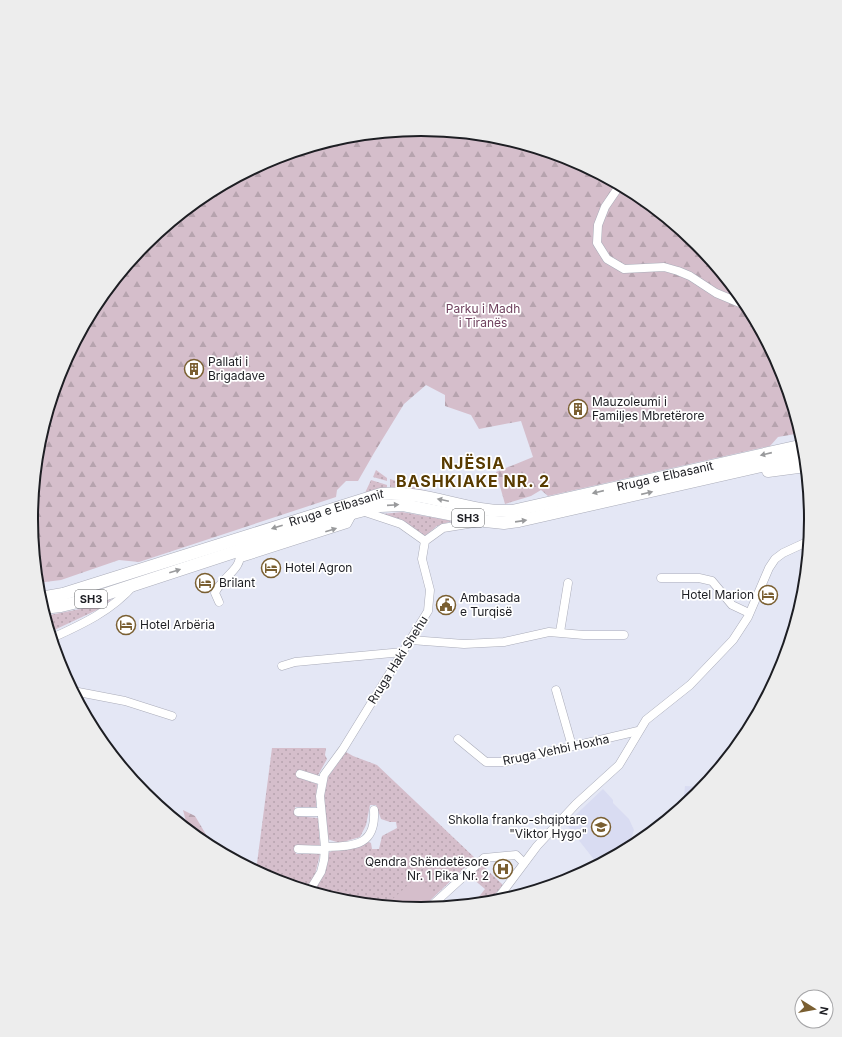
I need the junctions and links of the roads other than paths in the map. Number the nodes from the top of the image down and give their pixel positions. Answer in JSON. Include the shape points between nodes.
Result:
{"nodes":[{"id":1,"x":617,"y":190,"type":"edge"},
{"id":2,"x":736,"y":301,"type":"edge"},
{"id":3,"x":797,"y":446,"type":"edge"},
{"id":4,"x":799,"y":457,"type":"edge"},
{"id":5,"x":801,"y":467,"type":"edge"},
{"id":6,"x":749,"y":470,"type":"junction"},
{"id":7,"x":357,"y":512,"type":"junction"},
{"id":8,"x":485,"y":521,"type":"junction"},
{"id":9,"x":425,"y":541,"type":"junction"},
{"id":10,"x":803,"y":544,"type":"edge"},
{"id":11,"x":240,"y":555,"type":"junction"},
{"id":12,"x":661,"y":578,"type":"dead end"},
{"id":13,"x":137,"y":582,"type":"junction"},
{"id":14,"x":568,"y":583,"type":"dead end"},
{"id":15,"x":89,"y":586,"type":"junction"},
{"id":16,"x":44,"y":589,"type":"edge"},
{"id":17,"x":46,"y":597,"type":"edge"},
{"id":18,"x":219,"y":602,"type":"dead end"},
{"id":19,"x":48,"y":607,"type":"edge"},
{"id":20,"x":749,"y":613,"type":"junction"},
{"id":21,"x":560,"y":632,"type":"junction"},
{"id":22,"x":624,"y":635,"type":"dead end"},
{"id":23,"x":56,"y":636,"type":"edge"},
{"id":24,"x":411,"y":640,"type":"junction"},
{"id":25,"x":403,"y":652,"type":"junction"},
{"id":26,"x":282,"y":666,"type":"dead end"},
{"id":27,"x":556,"y":690,"type":"dead end"},
{"id":28,"x":79,"y":692,"type":"edge"},
{"id":29,"x":172,"y":716,"type":"dead end"},
{"id":30,"x":638,"y":731,"type":"junction"},
{"id":31,"x":458,"y":739,"type":"dead end"},
{"id":32,"x":572,"y":746,"type":"junction"},
{"id":33,"x":300,"y":774,"type":"dead end"},
{"id":34,"x":322,"y":781,"type":"junction"},
{"id":35,"x":374,"y":810,"type":"dead end"},
{"id":36,"x":298,"y":812,"type":"dead end"},
{"id":37,"x":321,"y":812,"type":"junction"},
{"id":38,"x":298,"y":849,"type":"dead end"},
{"id":39,"x":325,"y":849,"type":"junction"},
{"id":40,"x":524,"y":863,"type":"junction"},
{"id":41,"x":313,"y":885,"type":"edge"},
{"id":42,"x":502,"y":892,"type":"edge"},
{"id":43,"x":436,"y":901,"type":"edge"}],
"edges":[{"from":1,"to":2,"type":"street","via":[[605,207],[598,225],[597,243],[607,259],[624,269],[664,267],[678,271]]},
{"from":3,"to":15,"type":"main road","name":"Rruga e Elbasanit","number":"SH3","one_way":true,"via":[[512,511],[485,510],[417,495],[381,494]]},
{"from":4,"to":6,"type":"main road","name":"Rruga e Elbasanit","number":"SH3"},
{"from":5,"to":6,"type":"main road"},
{"from":8,"to":6,"type":"main road","name":"Rruga e Elbasanit","number":"SH3","one_way":true,"via":[[504,523],[535,519]]},
{"from":7,"to":8,"type":"main road","name":"Rruga e Elbasanit","number":"SH3","one_way":true,"via":[[380,506],[413,505]]},
{"from":7,"to":9,"type":"street","via":[[401,524]]},
{"from":11,"to":7,"type":"main road","name":"Rruga e Elbasanit","number":"SH3","one_way":true},
{"from":8,"to":9,"type":"street","via":[[443,528]]},
{"from":9,"to":24,"type":"street","name":"Rruga Haki Shehu","via":[[422,560],[430,590],[430,602],[425,619]]},
{"from":10,"to":20,"type":"street","via":[[775,559]]},
{"from":13,"to":11,"type":"main road","name":"Rruga e Elbasanit","number":"SH3","one_way":true},
{"from":11,"to":18,"type":"street","via":[[236,568],[225,577],[215,592]]},
{"from":12,"to":20,"type":"street","via":[[706,579],[717,586],[732,605]]},
{"from":13,"to":19,"type":"main road","name":"Rruga e Elbasanit","number":"SH3","via":[[80,602]]},
{"from":13,"to":23,"type":"street","via":[[109,609]]},
{"from":14,"to":21,"type":"street"},
{"from":15,"to":16,"type":"main road"},
{"from":15,"to":17,"type":"main road","name":"Rruga e Elbasanit","number":"SH3"},
{"from":20,"to":30,"type":"street","via":[[733,640],[712,663],[676,698],[646,720]]},
{"from":21,"to":22,"type":"street"},
{"from":21,"to":24,"type":"street","via":[[504,642],[442,644]]},
{"from":24,"to":25,"type":"street","name":"Rruga Haki Shehu"},
{"from":25,"to":26,"type":"street","via":[[295,662]]},
{"from":25,"to":34,"type":"street","name":"Rruga Haki Shehu"},
{"from":27,"to":32,"type":"street"},
{"from":28,"to":29,"type":"street","via":[[125,701]]},
{"from":30,"to":32,"type":"street","name":"Rruga Vehbi Hoxha"},
{"from":30,"to":40,"type":"street","via":[[618,765],[576,804]]},
{"from":31,"to":32,"type":"street","name":"Rruga Vehbi Hoxha","via":[[481,759],[495,762],[505,762]]},
{"from":33,"to":34,"type":"street"},
{"from":34,"to":37,"type":"street"},
{"from":35,"to":39,"type":"street","via":[[374,828],[366,839],[351,845]]},
{"from":36,"to":37,"type":"street"},
{"from":37,"to":39,"type":"street"},
{"from":38,"to":39,"type":"street"},
{"from":39,"to":41,"type":"street","via":[[321,872]]},
{"from":40,"to":42,"type":"street"},
{"from":40,"to":43,"type":"street","via":[[516,855],[484,858]]}]}
